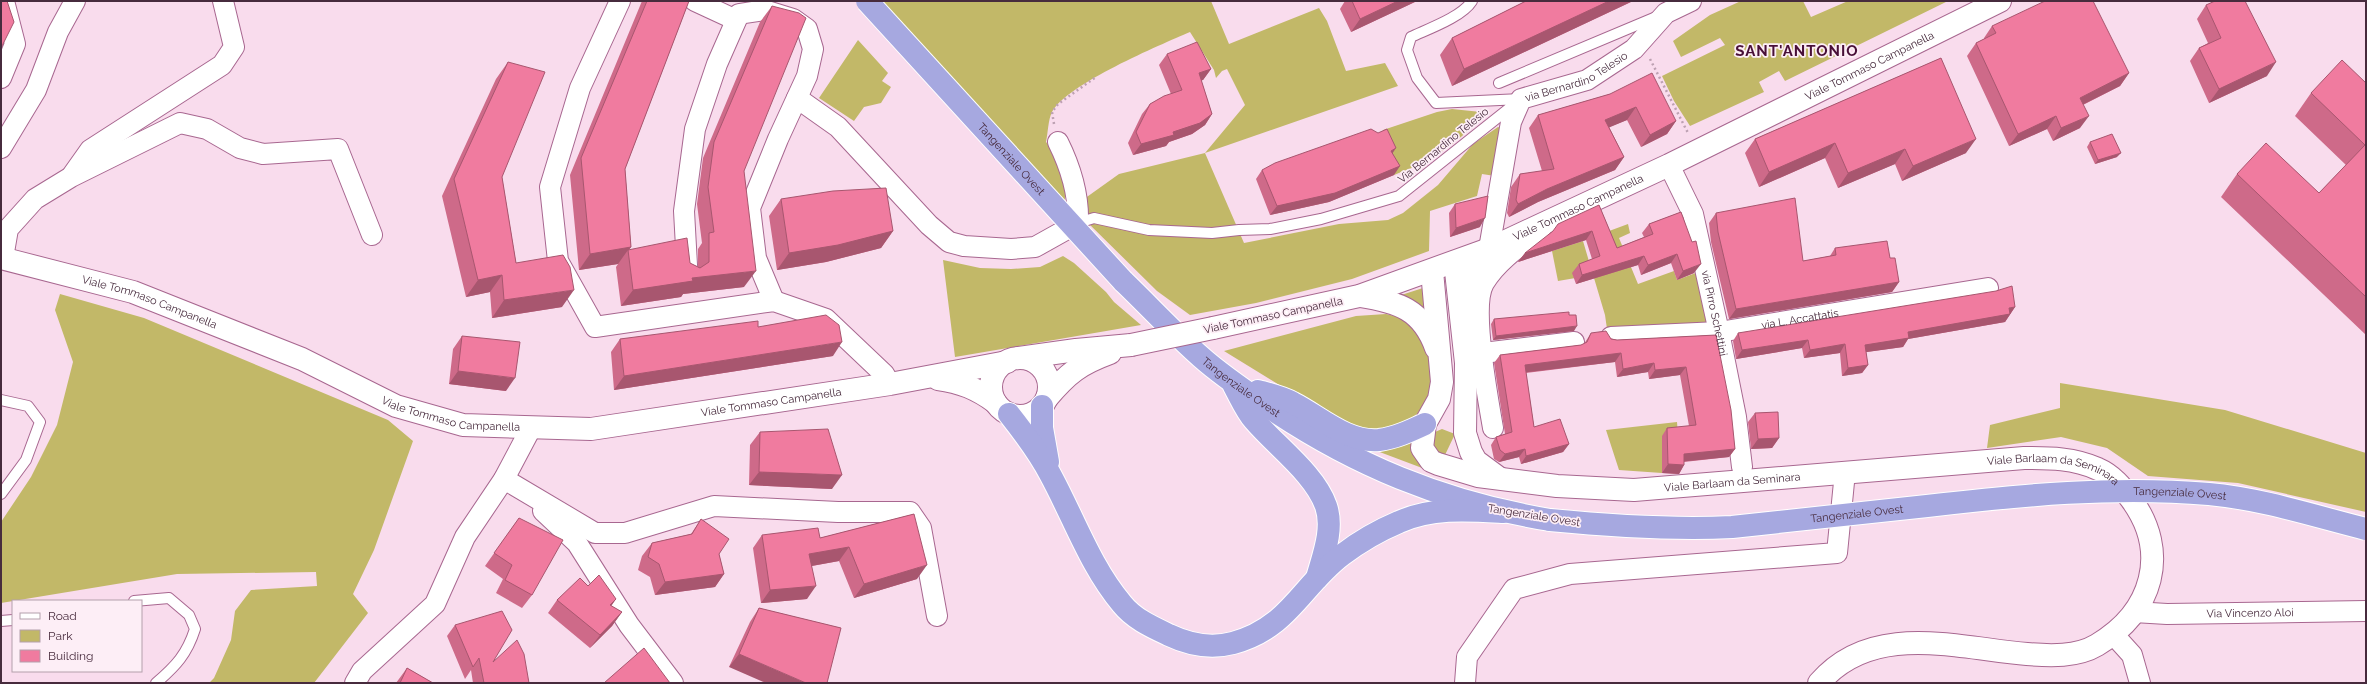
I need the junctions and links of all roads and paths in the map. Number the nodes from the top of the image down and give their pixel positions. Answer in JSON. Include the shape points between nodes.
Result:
{"nodes":[{"id":1,"x":4,"y":1,"type":"edge"},
{"id":2,"x":75,"y":1,"type":"edge"},
{"id":3,"x":223,"y":1,"type":"edge"},
{"id":4,"x":620,"y":1,"type":"edge"},
{"id":5,"x":695,"y":1,"type":"edge"},
{"id":6,"x":867,"y":1,"type":"edge"},
{"id":7,"x":1472,"y":1,"type":"edge"},
{"id":8,"x":1691,"y":1,"type":"edge"},
{"id":9,"x":2000,"y":1,"type":"edge"},
{"id":10,"x":1666,"y":13,"type":"junction"},
{"id":11,"x":736,"y":20,"type":"junction"},
{"id":12,"x":1650,"y":59,"type":"dead end"},
{"id":13,"x":1096,"y":76,"type":"dead end"},
{"id":14,"x":1,"y":78,"type":"edge"},
{"id":15,"x":1499,"y":83,"type":"dead end"},
{"id":16,"x":797,"y":98,"type":"junction"},
{"id":17,"x":1521,"y":99,"type":"junction"},
{"id":18,"x":1058,"y":142,"type":"joint"},
{"id":19,"x":1,"y":148,"type":"edge"},
{"id":20,"x":1697,"y":152,"type":"junction"},
{"id":21,"x":1669,"y":165,"type":"junction"},
{"id":22,"x":71,"y":177,"type":"junction"},
{"id":23,"x":1560,"y":216,"type":"junction"},
{"id":24,"x":1078,"y":223,"type":"junction"},
{"id":25,"x":372,"y":235,"type":"dead end"},
{"id":26,"x":1489,"y":249,"type":"junction"},
{"id":27,"x":2,"y":258,"type":"edge"},
{"id":28,"x":1455,"y":262,"type":"junction"},
{"id":29,"x":1432,"y":271,"type":"junction"},
{"id":30,"x":688,"y":273,"type":"edge"},
{"id":31,"x":1988,"y":288,"type":"dead end"},
{"id":32,"x":1359,"y":296,"type":"junction"},
{"id":33,"x":774,"y":301,"type":"junction"},
{"id":34,"x":1459,"y":304,"type":"junction"},
{"id":35,"x":1720,"y":332,"type":"junction"},
{"id":36,"x":1611,"y":337,"type":"edge"},
{"id":37,"x":1574,"y":342,"type":"dead end"},
{"id":38,"x":1131,"y":345,"type":"junction"},
{"id":39,"x":1483,"y":354,"type":"junction"},
{"id":40,"x":1012,"y":360,"type":"junction"},
{"id":41,"x":1442,"y":366,"type":"junction"},
{"id":42,"x":925,"y":377,"type":"junction"},
{"id":43,"x":1231,"y":381,"type":"junction"},
{"id":44,"x":890,"y":384,"type":"junction"},
{"id":45,"x":1,"y":400,"type":"edge"},
{"id":46,"x":1045,"y":402,"type":"junction"},
{"id":47,"x":1002,"y":408,"type":"junction"},
{"id":48,"x":1425,"y":424,"type":"junction"},
{"id":49,"x":532,"y":428,"type":"junction"},
{"id":50,"x":1493,"y":428,"type":"dead end"},
{"id":51,"x":1465,"y":433,"type":"junction"},
{"id":52,"x":1742,"y":467,"type":"dead end"},
{"id":53,"x":1845,"y":472,"type":"junction"},
{"id":54,"x":1050,"y":473,"type":"junction"},
{"id":55,"x":1502,"y":480,"type":"junction"},
{"id":56,"x":510,"y":482,"type":"junction"},
{"id":57,"x":1,"y":494,"type":"edge"},
{"id":58,"x":1504,"y":512,"type":"junction"},
{"id":59,"x":2366,"y":529,"type":"edge"},
{"id":60,"x":1316,"y":581,"type":"junction"},
{"id":61,"x":142,"y":600,"type":"edge"},
{"id":62,"x":2366,"y":611,"type":"edge"},
{"id":63,"x":2134,"y":612,"type":"junction"},
{"id":64,"x":937,"y":616,"type":"dead end"},
{"id":65,"x":12,"y":620,"type":"edge"},
{"id":66,"x":1,"y":621,"type":"edge"},
{"id":67,"x":2113,"y":634,"type":"junction"},
{"id":68,"x":156,"y":683,"type":"edge"},
{"id":69,"x":355,"y":683,"type":"edge"},
{"id":70,"x":673,"y":683,"type":"edge"},
{"id":71,"x":1465,"y":683,"type":"edge"},
{"id":72,"x":1819,"y":683,"type":"edge"},
{"id":73,"x":2140,"y":683,"type":"edge"}],
"edges":[{"from":1,"to":14,"type":"street","via":[[15,44]]},
{"from":2,"to":19,"type":"street","via":[[58,32],[36,90]]},
{"from":3,"to":22,"type":"street","via":[[234,47],[222,65],[90,150]]},
{"from":4,"to":33,"type":"street","via":[[580,88],[550,187],[558,261],[595,326]]},
{"from":5,"to":11,"type":"street"},
{"from":6,"to":43,"type":"highway","name":"Tangenziale Ovest","bridge":true,"via":[[1123,281],[1201,357]]},
{"from":7,"to":17,"type":"lane","name":"Via Bernardino Telesio","via":[[1458,14],[1411,37],[1407,50],[1417,78],[1436,103]]},
{"from":8,"to":10,"type":"street","name":"via Bernardino Telesio"},
{"from":9,"to":20,"type":"street","name":"Viale Tommaso Campanella"},
{"from":10,"to":15,"type":"lane"},
{"from":10,"to":17,"type":"street","name":"via Bernardino Telesio","via":[[1634,49],[1587,80]]},
{"from":11,"to":16,"type":"street","via":[[739,14],[764,10],[793,19],[807,29],[813,49],[807,76]]},
{"from":11,"to":30,"type":"street","via":[[717,64],[695,129],[684,211]]},
{"from":12,"to":20,"type":"path"},
{"from":13,"to":18,"type":"path","via":[[1058,104],[1052,112]]},
{"from":16,"to":24,"type":"street","via":[[838,127],[930,225],[950,242],[964,246],[1011,249],[1035,247]]},
{"from":16,"to":33,"type":"street","via":[[750,208],[756,258]]},
{"from":17,"to":24,"type":"lane","name":"Via Bernardino Telesio","via":[[1399,196],[1321,218],[1270,229],[1212,234],[1150,230],[1094,218]]},
{"from":17,"to":26,"type":"street","name":"via Bernardino Telesio","via":[[1511,122]]},
{"from":18,"to":24,"type":"street","via":[[1069,164],[1079,205]]},
{"from":20,"to":21,"type":"street","name":"Viale Tommaso Campanella"},
{"from":21,"to":23,"type":"street","name":"Viale Tommaso Campanella"},
{"from":21,"to":35,"type":"street","name":"via Pirro Schettini","via":[[1693,214]]},
{"from":22,"to":25,"type":"street","via":[[180,123],[207,129],[240,148],[263,154],[338,149]]},
{"from":22,"to":27,"type":"street","via":[[35,199],[8,229]]},
{"from":23,"to":26,"type":"street","name":"Viale Tommaso Campanella"},
{"from":23,"to":39,"type":"street","via":[[1509,255],[1484,283],[1478,302]]},
{"from":26,"to":28,"type":"street","name":"Viale Tommaso Campanella"},
{"from":26,"to":34,"type":"street","via":[[1476,268]]},
{"from":27,"to":49,"type":"street","name":"Viale Tommaso Campanella","via":[[133,292],[302,359],[396,406],[463,425]]},
{"from":28,"to":29,"type":"street","name":"Viale Tommaso Campanella"},
{"from":28,"to":34,"type":"street"},
{"from":29,"to":32,"type":"street","name":"Viale Tommaso Campanella"},
{"from":29,"to":41,"type":"street"},
{"from":31,"to":35,"type":"street","name":"via L. Accattatis"},
{"from":32,"to":38,"type":"street","name":"Viale Tommaso Campanella","bridge":true},
{"from":32,"to":41,"type":"street","via":[[1383,300],[1402,307],[1419,318],[1430,331]]},
{"from":33,"to":44,"type":"street","via":[[826,319],[884,374]]},
{"from":34,"to":51,"type":"street","via":[[1466,363]]},
{"from":35,"to":36,"type":"street","name":"via L. Accattatis"},
{"from":35,"to":52,"type":"street","name":"via Pirro Schettini","via":[[1736,417]]},
{"from":37,"to":39,"type":"street"},
{"from":38,"to":40,"type":"street","name":"Viale Tommaso Campanella"},
{"from":38,"to":46,"type":"street","name":"Viale Tommaso Campanella","via":[[1097,357],[1066,375]]},
{"from":39,"to":50,"type":"street"},
{"from":40,"to":42,"type":"street","name":"Viale Tommaso Campanella"},
{"from":40,"to":46,"type":"street","via":[[1031,361],[1043,369],[1048,378]]},
{"from":40,"to":47,"type":"street","via":[[994,376],[992,394]]},
{"from":41,"to":48,"type":"street","via":[[1439,398]]},
{"from":42,"to":44,"type":"street","name":"Viale Tommaso Campanella"},
{"from":42,"to":47,"type":"street","name":"Viale Tommaso Campanella","via":[[967,385]]},
{"from":43,"to":48,"type":"highway","via":[[1292,402],[1349,435],[1364,439],[1378,440],[1402,434]]},
{"from":43,"to":58,"type":"highway","name":"Tangenziale Ovest","via":[[1309,432],[1365,464],[1438,494]]},
{"from":43,"to":60,"type":"highway","via":[[1253,419],[1304,472],[1318,490],[1326,507],[1328,536]]},
{"from":44,"to":49,"type":"street","name":"Viale Tommaso Campanella","via":[[592,429]]},
{"from":45,"to":57,"type":"lane","via":[[28,406],[40,422],[26,460]]},
{"from":46,"to":47,"type":"street","via":[[1027,416]]},
{"from":46,"to":54,"type":"highway","via":[[1042,428]]},
{"from":47,"to":54,"type":"highway","via":[[1022,430]]},
{"from":48,"to":51,"type":"street","via":[[1448,420],[1461,427]]},
{"from":48,"to":55,"type":"street","name":"Viale Barlaam da Seminara","via":[[1422,448],[1431,461],[1478,476]]},
{"from":49,"to":56,"type":"street"},
{"from":51,"to":55,"type":"street","via":[[1476,460]]},
{"from":53,"to":55,"type":"street","name":"Viale Barlaam da Seminara","via":[[1634,490]]},
{"from":53,"to":63,"type":"street","name":"Viale Barlaam da Seminara","via":[[2024,458],[2078,461],[2100,469],[2119,483],[2134,503],[2146,522],[2151,539],[2151,578]]},
{"from":53,"to":71,"type":"street","via":[[1837,553],[1570,574],[1514,589],[1467,657]]},
{"from":54,"to":60,"type":"highway","via":[[1090,557],[1123,606],[1140,620],[1183,641],[1211,647],[1260,634],[1288,611]]},
{"from":56,"to":64,"type":"street","via":[[595,533],[625,533],[714,506],[838,512],[910,512],[921,528]]},
{"from":56,"to":69,"type":"street","via":[[465,537],[435,604],[362,671]]},
{"from":56,"to":70,"type":"street","via":[[577,543],[629,625]]},
{"from":58,"to":59,"type":"highway","name":"Tangenziale Ovest","bridge":true,"via":[[1550,520],[1691,529],[1770,523],[1996,498],[2112,490],[2211,494],[2239,498],[2290,508]]},
{"from":58,"to":60,"type":"highway","via":[[1449,510],[1400,521],[1341,555]]},
{"from":61,"to":68,"type":"lane","via":[[169,598],[189,615],[195,629],[188,649]]},
{"from":62,"to":63,"type":"street","name":"Via Vincenzo Aloi","via":[[2167,614]]},
{"from":63,"to":67,"type":"street","name":"Viale Barlaam da Seminara","via":[[2126,624]]},
{"from":65,"to":66,"type":"lane"},
{"from":67,"to":72,"type":"street","name":"Viale Barlaam da Seminara","via":[[2083,652],[2061,655],[2039,655],[1920,642],[1892,643],[1857,654],[1831,671]]},
{"from":67,"to":73,"type":"street","via":[[2132,655]]}]}
